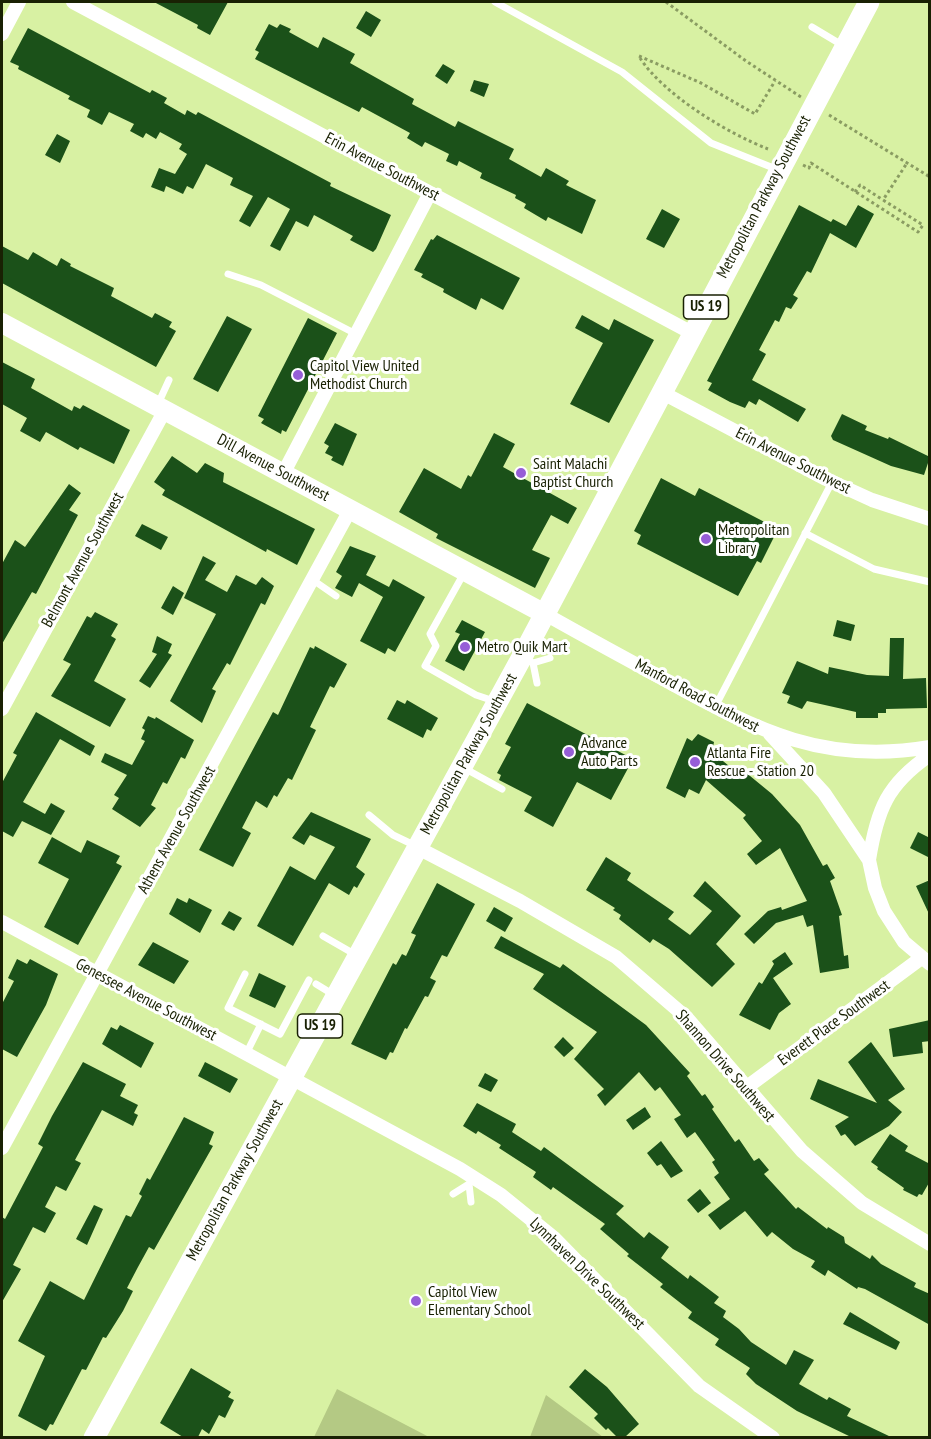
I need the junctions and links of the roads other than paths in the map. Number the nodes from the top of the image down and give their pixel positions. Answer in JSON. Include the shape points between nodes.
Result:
{"nodes":[{"id":1,"x":19,"y":2,"type":"edge"},
{"id":2,"x":73,"y":2,"type":"edge"},
{"id":3,"x":495,"y":2,"type":"edge"},
{"id":4,"x":868,"y":2,"type":"edge"},
{"id":5,"x":812,"y":27,"type":"dead end"},
{"id":6,"x":2,"y":34,"type":"edge"},
{"id":7,"x":845,"y":46,"type":"junction"},
{"id":8,"x":778,"y":170,"type":"junction"},
{"id":9,"x":430,"y":193,"type":"junction"},
{"id":10,"x":228,"y":274,"type":"dead end"},
{"id":11,"x":2,"y":322,"type":"edge"},
{"id":12,"x":692,"y":333,"type":"junction"},
{"id":13,"x":357,"y":334,"type":"junction"},
{"id":14,"x":170,"y":380,"type":"dead end"},
{"id":15,"x":661,"y":392,"type":"junction"},
{"id":16,"x":161,"y":408,"type":"junction"},
{"id":17,"x":283,"y":474,"type":"junction"},
{"id":18,"x":584,"y":480,"type":"dead end"},
{"id":19,"x":832,"y":482,"type":"junction"},
{"id":20,"x":608,"y":493,"type":"junction"},
{"id":21,"x":350,"y":510,"type":"junction"},
{"id":22,"x":930,"y":519,"type":"edge"},
{"id":23,"x":805,"y":533,"type":"junction"},
{"id":24,"x":465,"y":571,"type":"junction"},
{"id":25,"x":313,"y":580,"type":"junction"},
{"id":26,"x":930,"y":582,"type":"edge"},
{"id":27,"x":336,"y":596,"type":"dead end"},
{"id":28,"x":544,"y":614,"type":"junction"},
{"id":29,"x":550,"y":658,"type":"dead end"},
{"id":30,"x":527,"y":660,"type":"junction"},
{"id":31,"x":537,"y":683,"type":"dead end"},
{"id":32,"x":497,"y":702,"type":"junction"},
{"id":33,"x":715,"y":708,"type":"junction"},
{"id":34,"x":2,"y":709,"type":"edge"},
{"id":35,"x":770,"y":734,"type":"junction"},
{"id":36,"x":930,"y":747,"type":"edge"},
{"id":37,"x":930,"y":755,"type":"edge"},
{"id":38,"x":462,"y":767,"type":"junction"},
{"id":39,"x":502,"y":789,"type":"dead end"},
{"id":40,"x":369,"y":815,"type":"dead end"},
{"id":41,"x":418,"y":848,"type":"junction"},
{"id":42,"x":869,"y":860,"type":"junction"},
{"id":43,"x":2,"y":922,"type":"edge"},
{"id":44,"x":323,"y":936,"type":"dead end"},
{"id":45,"x":359,"y":956,"type":"junction"},
{"id":46,"x":925,"y":961,"type":"edge"},
{"id":47,"x":97,"y":974,"type":"junction"},
{"id":48,"x":245,"y":974,"type":"dead end"},
{"id":49,"x":337,"y":996,"type":"junction"},
{"id":50,"x":261,"y":1024,"type":"junction"},
{"id":51,"x":246,"y":1054,"type":"junction"},
{"id":52,"x":291,"y":1078,"type":"junction"},
{"id":53,"x":747,"y":1087,"type":"junction"},
{"id":54,"x":2,"y":1148,"type":"edge"},
{"id":55,"x":471,"y":1181,"type":"junction"},
{"id":56,"x":453,"y":1194,"type":"dead end"},
{"id":57,"x":471,"y":1202,"type":"dead end"},
{"id":58,"x":930,"y":1244,"type":"edge"},
{"id":59,"x":94,"y":1437,"type":"edge"},
{"id":60,"x":773,"y":1437,"type":"edge"}],
"edges":[{"from":1,"to":6,"type":"street"},
{"from":2,"to":9,"type":"street","name":"Erin Avenue Southwest"},
{"from":3,"to":8,"type":"lane","via":[[622,72],[711,143]]},
{"from":4,"to":7,"type":"main road","name":"Metropolitan Parkway Southwest","number":"US 19"},
{"from":5,"to":7,"type":"lane"},
{"from":7,"to":8,"type":"main road","name":"Metropolitan Parkway Southwest","number":"US 19"},
{"from":8,"to":12,"type":"main road","name":"Metropolitan Parkway Southwest","number":"US 19"},
{"from":9,"to":12,"type":"street","name":"Erin Avenue Southwest"},
{"from":9,"to":13,"type":"street"},
{"from":10,"to":13,"type":"lane","via":[[261,285]]},
{"from":11,"to":16,"type":"main road","name":"Dill Avenue Southwest"},
{"from":12,"to":15,"type":"main road","name":"Metropolitan Parkway Southwest","number":"US 19"},
{"from":13,"to":17,"type":"street"},
{"from":14,"to":16,"type":"lane"},
{"from":15,"to":19,"type":"street","name":"Erin Avenue Southwest"},
{"from":15,"to":20,"type":"main road","name":"Metropolitan Parkway Southwest","number":"US 19"},
{"from":16,"to":17,"type":"main road","name":"Dill Avenue Southwest"},
{"from":16,"to":34,"type":"street","name":"Belmont Avenue Southwest"},
{"from":17,"to":21,"type":"main road","name":"Dill Avenue Southwest"},
{"from":18,"to":20,"type":"lane"},
{"from":19,"to":22,"type":"street","name":"Erin Avenue Southwest"},
{"from":19,"to":23,"type":"lane"},
{"from":20,"to":28,"type":"main road","name":"Metropolitan Parkway Southwest","number":"US 19"},
{"from":21,"to":24,"type":"main road","name":"Dill Avenue Southwest"},
{"from":21,"to":25,"type":"street","name":"Athens Avenue Southwest"},
{"from":23,"to":26,"type":"lane","via":[[874,569]]},
{"from":23,"to":33,"type":"lane"},
{"from":24,"to":28,"type":"main road","name":"Dill Avenue Southwest"},
{"from":24,"to":32,"type":"lane","via":[[430,634],[436,646],[425,666],[476,695]]},
{"from":25,"to":27,"type":"lane"},
{"from":25,"to":47,"type":"street","name":"Athens Avenue Southwest"},
{"from":28,"to":30,"type":"main road","name":"Metropolitan Parkway Southwest","number":"US 19"},
{"from":28,"to":33,"type":"street","name":"Manford Road Southwest"},
{"from":29,"to":30,"type":"lane"},
{"from":30,"to":31,"type":"lane"},
{"from":30,"to":32,"type":"main road","name":"Metropolitan Parkway Southwest","number":"US 19"},
{"from":32,"to":38,"type":"main road","name":"Metropolitan Parkway Southwest","number":"US 19"},
{"from":33,"to":35,"type":"street","name":"Manford Road Southwest"},
{"from":35,"to":36,"type":"street","name":"Manford Road Southwest","via":[[860,753]]},
{"from":35,"to":42,"type":"street","via":[[824,793]]},
{"from":37,"to":42,"type":"street","via":[[910,768],[887,795],[874,824]]},
{"from":38,"to":39,"type":"lane"},
{"from":38,"to":41,"type":"main road","name":"Metropolitan Parkway Southwest","number":"US 19"},
{"from":40,"to":41,"type":"lane","via":[[393,835]]},
{"from":41,"to":45,"type":"main road","name":"Metropolitan Parkway Southwest","number":"US 19"},
{"from":41,"to":53,"type":"street","name":"Shannon Drive Southwest","via":[[616,957],[687,1018]]},
{"from":42,"to":46,"type":"street","via":[[874,888],[884,911],[904,942]]},
{"from":43,"to":47,"type":"street","name":"Genessee Avenue Southwest"},
{"from":44,"to":45,"type":"lane"},
{"from":45,"to":49,"type":"main road","name":"Metropolitan Parkway Southwest","number":"US 19"},
{"from":46,"to":53,"type":"street","name":"Everett Place Southwest"},
{"from":47,"to":51,"type":"street","name":"Genessee Avenue Southwest"},
{"from":47,"to":54,"type":"street","name":"Athens Avenue Southwest"},
{"from":48,"to":50,"type":"lane","via":[[228,1008]]},
{"from":49,"to":50,"type":"lane","via":[[312,982],[280,1034]]},
{"from":49,"to":52,"type":"main road","name":"Metropolitan Parkway Southwest","number":"US 19"},
{"from":50,"to":51,"type":"lane"},
{"from":51,"to":52,"type":"street","name":"Genessee Avenue Southwest"},
{"from":52,"to":55,"type":"street","name":"Lynnhaven Drive Southwest"},
{"from":52,"to":59,"type":"main road","name":"Metropolitan Parkway Southwest","number":"US 19"},
{"from":53,"to":58,"type":"street","name":"Shannon Drive Southwest","via":[[802,1151],[862,1203]]},
{"from":55,"to":56,"type":"lane"},
{"from":55,"to":57,"type":"lane"},
{"from":55,"to":60,"type":"street","name":"Lynnhaven Drive Southwest","via":[[501,1195],[554,1238],[699,1386]]}]}
